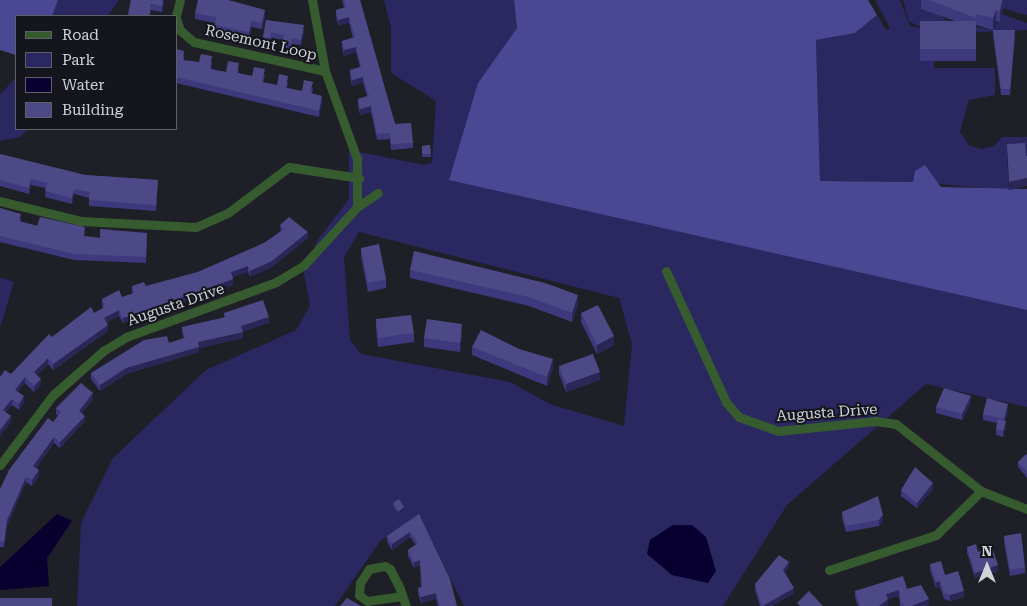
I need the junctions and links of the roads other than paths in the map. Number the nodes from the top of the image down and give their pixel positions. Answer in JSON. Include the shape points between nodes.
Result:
{"nodes":[{"id":1,"x":180,"y":0,"type":"edge"},
{"id":2,"x":312,"y":0,"type":"edge"},
{"id":3,"x":176,"y":15,"type":"edge"},
{"id":4,"x":178,"y":24,"type":"edge"},
{"id":5,"x":325,"y":71,"type":"junction"},
{"id":6,"x":359,"y":178,"type":"junction"},
{"id":7,"x":378,"y":193,"type":"dead end"},
{"id":8,"x":0,"y":201,"type":"edge"},
{"id":9,"x":357,"y":207,"type":"junction"},
{"id":10,"x":666,"y":271,"type":"dead end"},
{"id":11,"x":0,"y":465,"type":"edge"},
{"id":12,"x":981,"y":491,"type":"junction"},
{"id":13,"x":1027,"y":509,"type":"edge"},
{"id":14,"x":828,"y":570,"type":"dead end"},
{"id":15,"x":402,"y":596,"type":"junction"},
{"id":16,"x":406,"y":606,"type":"edge"}],
"edges":[{"from":1,"to":3,"type":"street","name":"Rosemont Loop"},
{"from":2,"to":5,"type":"street","name":"Rosemont Loop"},
{"from":4,"to":5,"type":"street","name":"Rosemont Loop","via":[[180,30],[194,42]]},
{"from":5,"to":6,"type":"street","name":"Rosemont Loop","via":[[356,159]]},
{"from":6,"to":8,"type":"street","via":[[289,167],[229,212],[196,227],[81,221]]},
{"from":6,"to":9,"type":"street","name":"Rosemont Loop"},
{"from":7,"to":9,"type":"street","name":"Augusta Drive"},
{"from":9,"to":11,"type":"street","name":"Augusta Drive","via":[[304,265],[276,282],[126,337],[103,351],[53,395]]},
{"from":10,"to":12,"type":"street","name":"Augusta Drive","via":[[726,402],[739,417],[778,432],[875,421],[896,424]]},
{"from":12,"to":13,"type":"street","name":"Augusta Drive"},
{"from":12,"to":14,"type":"street","via":[[936,535]]},
{"from":15,"to":15,"type":"street","via":[[385,566],[369,569],[360,583],[360,595],[367,601]]},
{"from":15,"to":16,"type":"street"}]}
